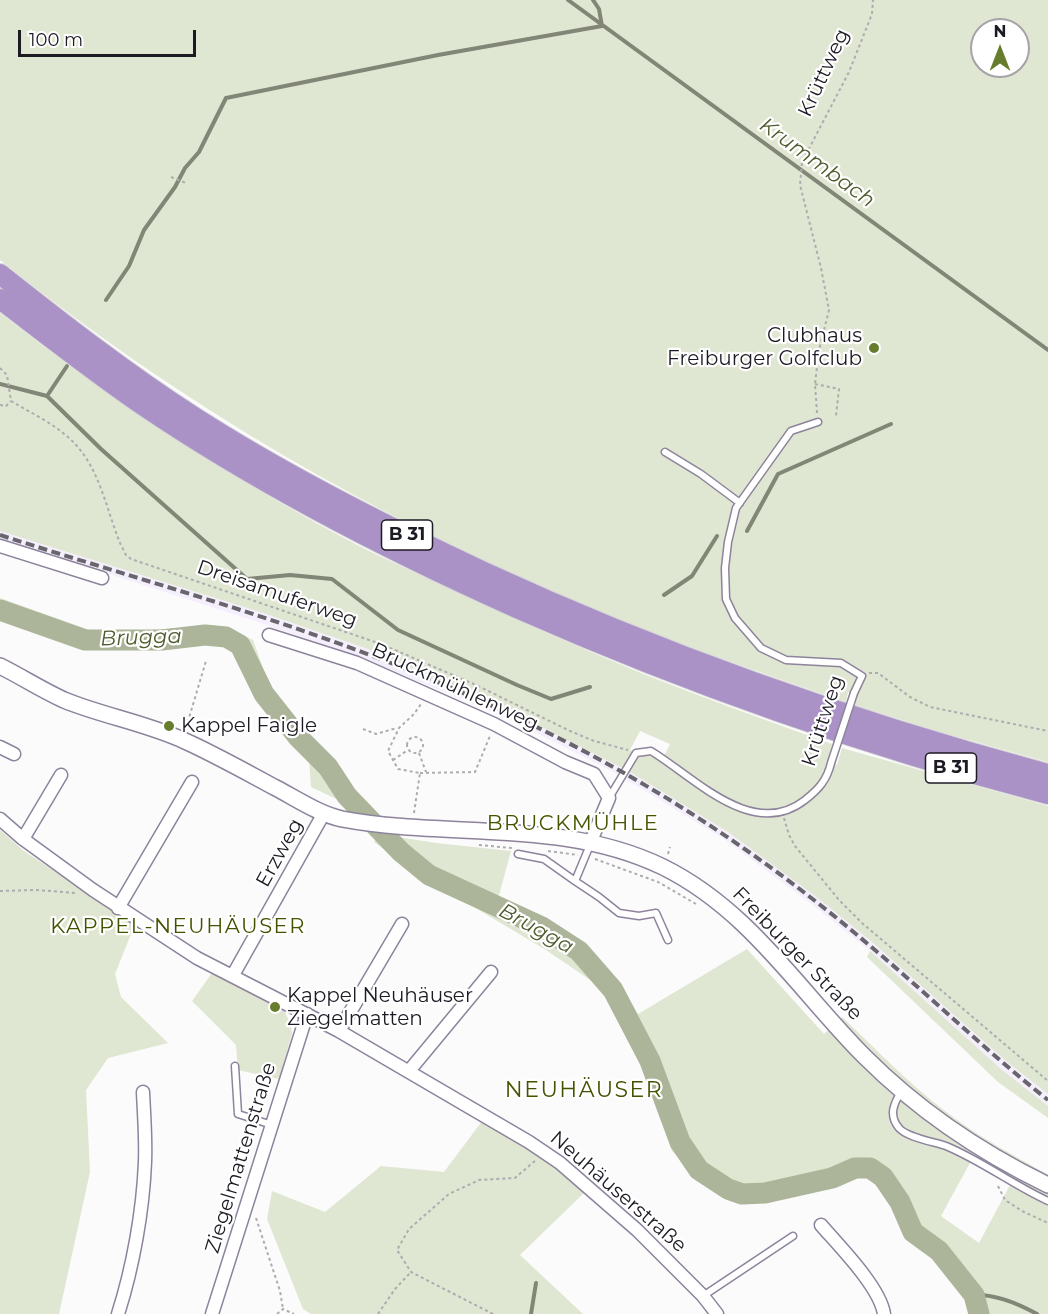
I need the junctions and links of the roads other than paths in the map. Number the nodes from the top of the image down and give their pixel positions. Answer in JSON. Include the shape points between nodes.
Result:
{"nodes":[{"id":1,"x":0,"y":274,"type":"edge"},
{"id":2,"x":0,"y":299,"type":"edge"},
{"id":3,"x":818,"y":422,"type":"road end"},
{"id":4,"x":664,"y":452,"type":"dead end"},
{"id":5,"x":740,"y":503,"type":"junction"},
{"id":6,"x":0,"y":546,"type":"edge"},
{"id":7,"x":102,"y":578,"type":"dead end"},
{"id":8,"x":269,"y":635,"type":"dead end"},
{"id":9,"x":0,"y":666,"type":"edge"},
{"id":10,"x":0,"y":747,"type":"edge"},
{"id":11,"x":14,"y":754,"type":"dead end"},
{"id":12,"x":1048,"y":774,"type":"edge"},
{"id":13,"x":61,"y":775,"type":"dead end"},
{"id":14,"x":192,"y":782,"type":"dead end"},
{"id":15,"x":1048,"y":794,"type":"edge"},
{"id":16,"x":609,"y":798,"type":"junction"},
{"id":17,"x":324,"y":813,"type":"junction"},
{"id":18,"x":0,"y":819,"type":"edge"},
{"id":19,"x":23,"y":839,"type":"junction"},
{"id":20,"x":589,"y":849,"type":"junction"},
{"id":21,"x":518,"y":854,"type":"dead end"},
{"id":22,"x":575,"y":881,"type":"junction"},
{"id":23,"x":118,"y":908,"type":"junction"},
{"id":24,"x":402,"y":924,"type":"dead end"},
{"id":25,"x":668,"y":940,"type":"dead end"},
{"id":26,"x":491,"y":972,"type":"dead end"},
{"id":27,"x":233,"y":975,"type":"junction"},
{"id":28,"x":307,"y":1014,"type":"junction"},
{"id":29,"x":339,"y":1031,"type":"junction"},
{"id":30,"x":235,"y":1066,"type":"dead end"},
{"id":31,"x":409,"y":1071,"type":"junction"},
{"id":32,"x":902,"y":1090,"type":"junction"},
{"id":33,"x":143,"y":1092,"type":"dead end"},
{"id":34,"x":272,"y":1126,"type":"junction"},
{"id":35,"x":1048,"y":1185,"type":"edge"},
{"id":36,"x":1048,"y":1202,"type":"edge"},
{"id":37,"x":821,"y":1225,"type":"dead end"},
{"id":38,"x":794,"y":1236,"type":"dead end"},
{"id":39,"x":703,"y":1296,"type":"junction"},
{"id":40,"x":216,"y":1312,"type":"edge"},
{"id":41,"x":118,"y":1314,"type":"edge"},
{"id":42,"x":717,"y":1314,"type":"edge"},
{"id":43,"x":884,"y":1314,"type":"edge"}],
"edges":[{"from":1,"to":12,"type":"highway","number":"B 31","via":[[137,379],[196,418],[350,507],[452,557],[558,606],[684,657],[855,718]]},
{"from":2,"to":15,"type":"highway","number":"B 31","via":[[142,404],[240,466],[455,580],[585,638],[790,717]]},
{"from":3,"to":5,"type":"lane","name":"Krüttweg","via":[[790,431]]},
{"from":4,"to":5,"type":"lane"},
{"from":5,"to":16,"type":"lane","name":"Krüttweg","bridge":true,"via":[[725,568],[726,599],[735,618],[761,648],[786,660],[840,663],[862,676],[828,776],[794,808],[761,813],[729,804],[651,751],[636,753]]},
{"from":6,"to":7,"type":"street"},
{"from":8,"to":16,"type":"street","name":"Bruckmühlenweg","via":[[357,663],[495,724],[594,774]]},
{"from":9,"to":17,"type":"street","name":"Freiburger Straße","via":[[63,699],[182,740]]},
{"from":10,"to":11,"type":"street"},
{"from":13,"to":19,"type":"street"},
{"from":14,"to":23,"type":"street"},
{"from":16,"to":20,"type":"street"},
{"from":17,"to":20,"type":"street","name":"Freiburger Straße","via":[[390,825],[502,831]]},
{"from":17,"to":27,"type":"street","name":"Erzweg"},
{"from":18,"to":19,"type":"street","name":"Neuhäuserstraße"},
{"from":19,"to":23,"type":"street","name":"Neuhäuserstraße"},
{"from":20,"to":22,"type":"lane"},
{"from":20,"to":32,"type":"street","name":"Freiburger Straße","via":[[617,848],[664,868],[729,909],[867,1058]]},
{"from":21,"to":22,"type":"lane","via":[[544,860]]},
{"from":22,"to":25,"type":"lane","via":[[618,913],[656,913]]},
{"from":23,"to":27,"type":"street","name":"Neuhäuserstraße","via":[[197,958]]},
{"from":24,"to":29,"type":"street"},
{"from":26,"to":31,"type":"street"},
{"from":27,"to":28,"type":"street","name":"Neuhäuserstraße"},
{"from":28,"to":29,"type":"street","name":"Neuhäuserstraße"},
{"from":28,"to":34,"type":"street","name":"Ziegelmattenstraße"},
{"from":29,"to":31,"type":"street","name":"Neuhäuserstraße"},
{"from":30,"to":34,"type":"lane","via":[[238,1114]]},
{"from":31,"to":39,"type":"street","name":"Neuhäuserstraße","via":[[560,1163],[637,1230]]},
{"from":32,"to":35,"type":"street","name":"Freiburger Straße","via":[[966,1138]]},
{"from":32,"to":36,"type":"lane","via":[[893,1105],[896,1125],[901,1131],[970,1158]]},
{"from":33,"to":41,"type":"street","via":[[142,1190]]},
{"from":34,"to":40,"type":"street","name":"Ziegelmattenstraße"},
{"from":37,"to":43,"type":"street","via":[[871,1287]]},
{"from":38,"to":39,"type":"lane"},
{"from":39,"to":42,"type":"street","name":"Neuhäuserstraße"}]}
